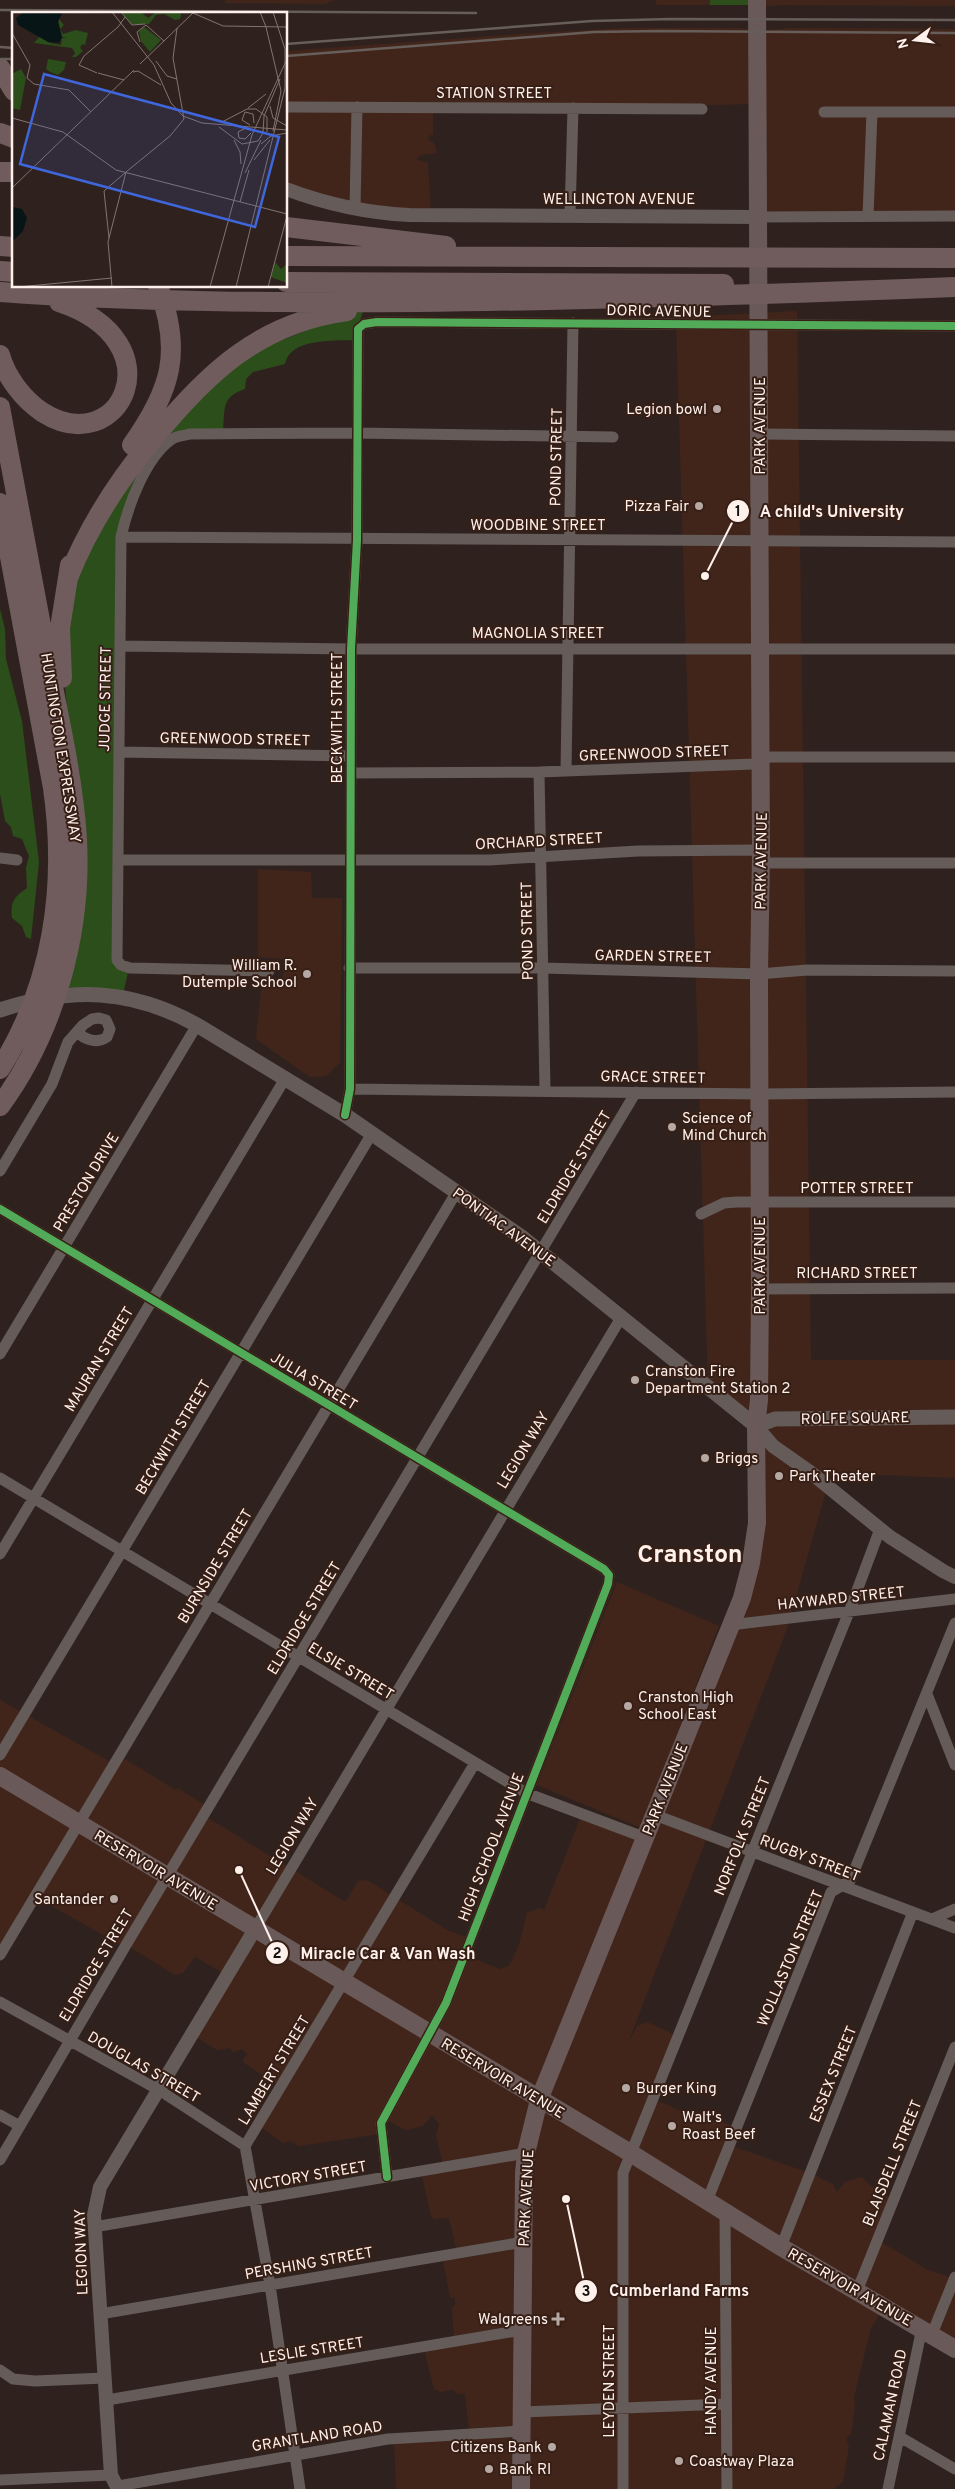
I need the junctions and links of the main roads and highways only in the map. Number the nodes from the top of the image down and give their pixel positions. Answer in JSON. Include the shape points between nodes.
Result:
{"nodes":[{"id":1,"x":757,"y":0,"type":"edge"},
{"id":2,"x":0,"y":68,"type":"edge"},
{"id":3,"x":12,"y":88,"type":"edge"},
{"id":4,"x":288,"y":227,"type":"edge"},
{"id":5,"x":288,"y":256,"type":"edge"},
{"id":6,"x":520,"y":257,"type":"junction"},
{"id":7,"x":955,"y":258,"type":"edge"},
{"id":8,"x":288,"y":282,"type":"edge"},
{"id":9,"x":955,"y":286,"type":"edge"},
{"id":10,"x":159,"y":288,"type":"edge"},
{"id":11,"x":0,"y":292,"type":"edge"},
{"id":12,"x":35,"y":294,"type":"junction"},
{"id":13,"x":555,"y":301,"type":"junction"},
{"id":14,"x":0,"y":355,"type":"edge"},
{"id":15,"x":0,"y":407,"type":"edge"},
{"id":16,"x":0,"y":503,"type":"edge"},
{"id":17,"x":0,"y":578,"type":"edge"},
{"id":18,"x":68,"y":578,"type":"junction"},
{"id":19,"x":44,"y":737,"type":"junction"},
{"id":20,"x":70,"y":787,"type":"junction"},
{"id":21,"x":0,"y":1010,"type":"edge"},
{"id":22,"x":0,"y":1069,"type":"edge"},
{"id":23,"x":0,"y":1106,"type":"edge"},
{"id":24,"x":955,"y":1417,"type":"edge"},
{"id":25,"x":756,"y":1426,"type":"junction"},
{"id":26,"x":0,"y":1776,"type":"edge"},
{"id":27,"x":539,"y":2100,"type":"junction"},
{"id":28,"x":955,"y":2349,"type":"edge"},
{"id":29,"x":521,"y":2489,"type":"edge"}],
"edges":[{"from":1,"to":25,"type":"main road","name":"PARK AVENUE","via":[[761,856],[760,1289]]},
{"from":2,"to":3,"type":"highway"},
{"from":4,"to":6,"type":"highway"},
{"from":5,"to":6,"type":"highway"},
{"from":6,"to":7,"type":"highway"},
{"from":8,"to":9,"type":"highway"},
{"from":9,"to":13,"type":"highway"},
{"from":10,"to":18,"type":"highway","via":[[170,328],[170,364],[160,401],[90,510],[77,541]]},
{"from":11,"to":12,"type":"highway"},
{"from":12,"to":13,"type":"highway","via":[[254,302]]},
{"from":12,"to":14,"type":"highway","via":[[78,308],[114,335],[127,362],[128,382],[122,399],[100,419],[79,424],[61,421],[31,405],[6,370]]},
{"from":13,"to":18,"type":"highway","via":[[341,312],[295,324],[257,341],[202,382],[136,459],[97,514]]},
{"from":15,"to":20,"type":"highway","name":"HUNTINGTON EXPRESSWAY"},
{"from":16,"to":19,"type":"highway","name":"HUNTINGTON EXPRESSWAY"},
{"from":17,"to":19,"type":"highway"},
{"from":18,"to":20,"type":"highway","via":[[61,611],[60,645]]},
{"from":19,"to":22,"type":"highway","name":"HUNTINGTON EXPRESSWAY","via":[[58,838],[54,923],[48,956],[32,1005]]},
{"from":20,"to":23,"type":"highway","name":"HUNTINGTON EXPRESSWAY","via":[[77,839],[77,873],[66,957],[39,1039]]},
{"from":21,"to":25,"type":"main road","name":"PONTIAC AVENUE","via":[[44,997],[101,994],[174,1012],[345,1115],[540,1252]]},
{"from":24,"to":25,"type":"main road","name":"ROLFE SQUARE","via":[[775,1419]]},
{"from":25,"to":27,"type":"main road","name":"PARK AVENUE","via":[[757,1523],[742,1598]]},
{"from":26,"to":27,"type":"main road","name":"RESERVOIR AVENUE"},
{"from":27,"to":28,"type":"main road","name":"RESERVOIR AVENUE"},
{"from":27,"to":29,"type":"main road","name":"PARK AVENUE","via":[[526,2153]]}]}
